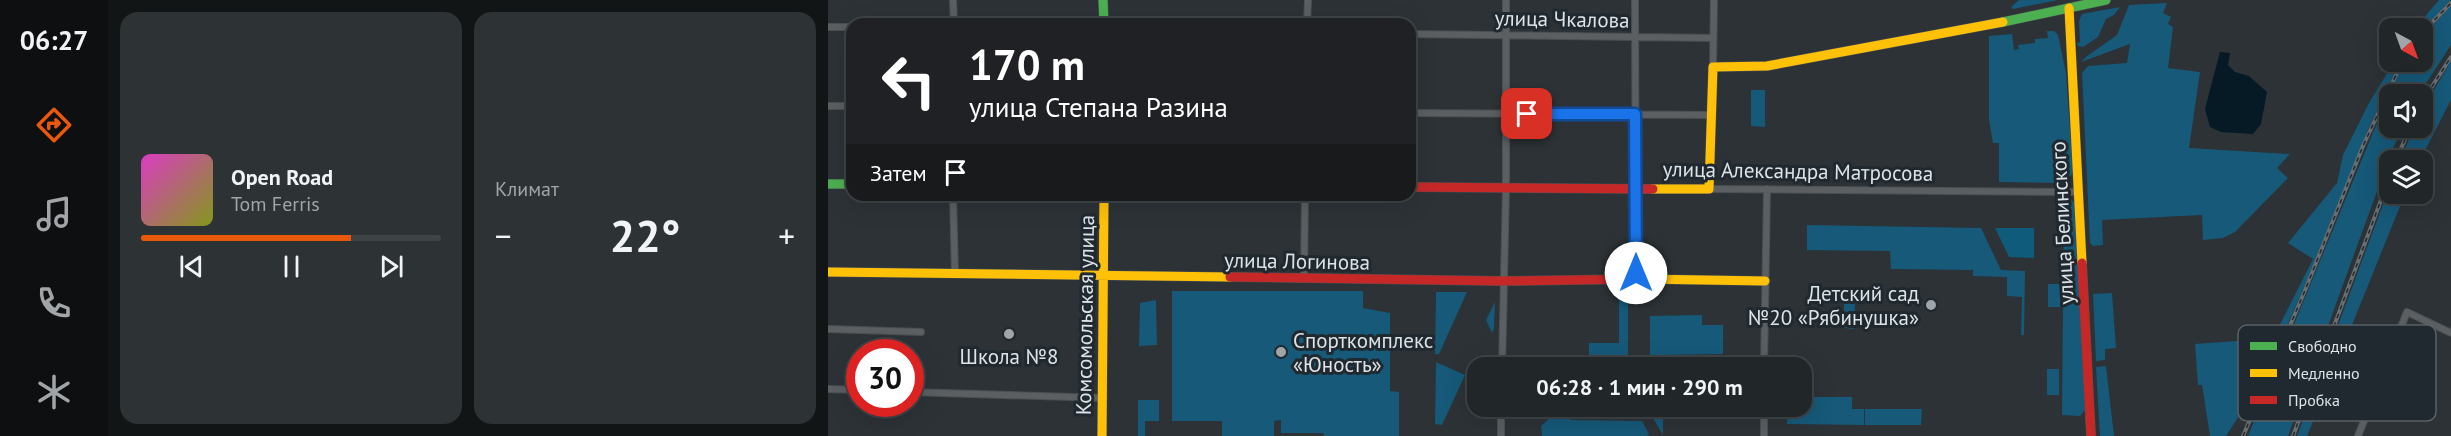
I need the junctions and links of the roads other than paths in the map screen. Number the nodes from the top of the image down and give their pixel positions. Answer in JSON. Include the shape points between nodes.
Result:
{"nodes":[{"id":1,"x":953,"y":0,"type":"edge"},
{"id":2,"x":1104,"y":0,"type":"edge"},
{"id":3,"x":1308,"y":0,"type":"edge"},
{"id":4,"x":1506,"y":0,"type":"edge"},
{"id":5,"x":1635,"y":0,"type":"edge"},
{"id":6,"x":1714,"y":0,"type":"edge"},
{"id":7,"x":2106,"y":0,"type":"edge"},
{"id":8,"x":2069,"y":8,"type":"junction"},
{"id":9,"x":954,"y":18,"type":"edge"},
{"id":10,"x":1104,"y":18,"type":"edge"},
{"id":11,"x":1307,"y":18,"type":"edge"},
{"id":12,"x":828,"y":27,"type":"edge"},
{"id":13,"x":846,"y":27,"type":"edge"},
{"id":14,"x":1416,"y":34,"type":"edge"},
{"id":15,"x":1505,"y":34,"type":"junction"},
{"id":16,"x":1635,"y":37,"type":"junction"},
{"id":17,"x":1713,"y":38,"type":"junction"},
{"id":18,"x":1713,"y":68,"type":"junction"},
{"id":19,"x":828,"y":106,"type":"edge"},
{"id":20,"x":846,"y":106,"type":"edge"},
{"id":21,"x":1416,"y":113,"type":"edge"},
{"id":22,"x":1505,"y":114,"type":"junction"},
{"id":23,"x":1635,"y":114,"type":"junction"},
{"id":24,"x":1711,"y":115,"type":"junction"},
{"id":25,"x":828,"y":184,"type":"edge"},
{"id":26,"x":846,"y":184,"type":"edge"},
{"id":27,"x":1416,"y":187,"type":"edge"},
{"id":28,"x":1506,"y":188,"type":"junction"},
{"id":29,"x":1636,"y":188,"type":"junction"},
{"id":30,"x":1709,"y":189,"type":"junction"},
{"id":31,"x":1767,"y":189,"type":"junction"},
{"id":32,"x":2078,"y":192,"type":"junction"},
{"id":33,"x":953,"y":201,"type":"edge"},
{"id":34,"x":1104,"y":201,"type":"edge"},
{"id":35,"x":1305,"y":201,"type":"edge"},
{"id":36,"x":828,"y":272,"type":"edge"},
{"id":37,"x":955,"y":274,"type":"junction"},
{"id":38,"x":1103,"y":276,"type":"junction"},
{"id":39,"x":1304,"y":279,"type":"junction"},
{"id":40,"x":1636,"y":279,"type":"junction"},
{"id":41,"x":1502,"y":281,"type":"junction"},
{"id":42,"x":1765,"y":281,"type":"junction"},
{"id":43,"x":2402,"y":325,"type":"edge"},
{"id":44,"x":2434,"y":325,"type":"edge"},
{"id":45,"x":2436,"y":326,"type":"edge"},
{"id":46,"x":828,"y":329,"type":"edge"},
{"id":47,"x":921,"y":332,"type":"dead end"},
{"id":48,"x":2451,"y":333,"type":"edge"},
{"id":49,"x":1502,"y":357,"type":"edge"},
{"id":50,"x":1764,"y":357,"type":"edge"},
{"id":51,"x":828,"y":389,"type":"edge"},
{"id":52,"x":846,"y":390,"type":"edge"},
{"id":53,"x":924,"y":392,"type":"edge"},
{"id":54,"x":1102,"y":398,"type":"junction"},
{"id":55,"x":1501,"y":417,"type":"edge"},
{"id":56,"x":1764,"y":417,"type":"edge"},
{"id":57,"x":2364,"y":421,"type":"edge"},
{"id":58,"x":1102,"y":436,"type":"edge"},
{"id":59,"x":1501,"y":436,"type":"edge"},
{"id":60,"x":1764,"y":436,"type":"edge"},
{"id":61,"x":2091,"y":436,"type":"edge"},
{"id":62,"x":2358,"y":436,"type":"edge"}],
"edges":[{"from":1,"to":9,"type":"street"},
{"from":2,"to":10,"type":"street"},
{"from":3,"to":11,"type":"street"},
{"from":4,"to":15,"type":"street"},
{"from":5,"to":16,"type":"street"},
{"from":6,"to":17,"type":"street"},
{"from":7,"to":8,"type":"street"},
{"from":8,"to":18,"type":"street","via":[[1767,66]]},
{"from":8,"to":32,"type":"street","name":"улица Белинского"},
{"from":12,"to":13,"type":"street"},
{"from":14,"to":15,"type":"street","name":"улица Чкалова"},
{"from":15,"to":16,"type":"street","name":"улица Чкалова"},
{"from":15,"to":22,"type":"street"},
{"from":16,"to":17,"type":"street","name":"улица Чкалова"},
{"from":16,"to":23,"type":"street"},
{"from":17,"to":18,"type":"street"},
{"from":18,"to":24,"type":"street"},
{"from":19,"to":20,"type":"street"},
{"from":21,"to":22,"type":"street"},
{"from":22,"to":23,"type":"street"},
{"from":22,"to":28,"type":"street"},
{"from":23,"to":24,"type":"street"},
{"from":23,"to":29,"type":"street"},
{"from":24,"to":30,"type":"street"},
{"from":25,"to":26,"type":"street"},
{"from":27,"to":28,"type":"street","name":"улица Александра Матросова"},
{"from":28,"to":29,"type":"street","name":"улица Александра Матросова"},
{"from":28,"to":41,"type":"street"},
{"from":29,"to":30,"type":"street","name":"улица Александра Матросова"},
{"from":29,"to":40,"type":"street"},
{"from":30,"to":31,"type":"street","name":"улица Александра Матросова"},
{"from":31,"to":32,"type":"street","name":"улица Александра Матросова"},
{"from":31,"to":42,"type":"street"},
{"from":32,"to":61,"type":"street","name":"улица Белинского"},
{"from":33,"to":37,"type":"street"},
{"from":34,"to":38,"type":"street","name":"Комсомольская улица"},
{"from":35,"to":39,"type":"street"},
{"from":36,"to":37,"type":"street","name":"улица Логинова"},
{"from":37,"to":38,"type":"street","name":"улица Логинова"},
{"from":38,"to":39,"type":"street","name":"улица Логинова"},
{"from":38,"to":54,"type":"street","name":"Комсомольская улица"},
{"from":39,"to":41,"type":"street","name":"улица Логинова"},
{"from":40,"to":41,"type":"street","name":"улица Логинова"},
{"from":40,"to":42,"type":"street","name":"улица Логинова"},
{"from":41,"to":49,"type":"street"},
{"from":42,"to":50,"type":"street"},
{"from":43,"to":44,"type":"street","via":[[2407,312]]},
{"from":45,"to":48,"type":"street"},
{"from":46,"to":47,"type":"street"},
{"from":51,"to":52,"type":"street"},
{"from":53,"to":54,"type":"street"},
{"from":54,"to":58,"type":"street","name":"Комсомольская улица"},
{"from":55,"to":59,"type":"street"},
{"from":56,"to":60,"type":"street"},
{"from":57,"to":62,"type":"street"}]}
